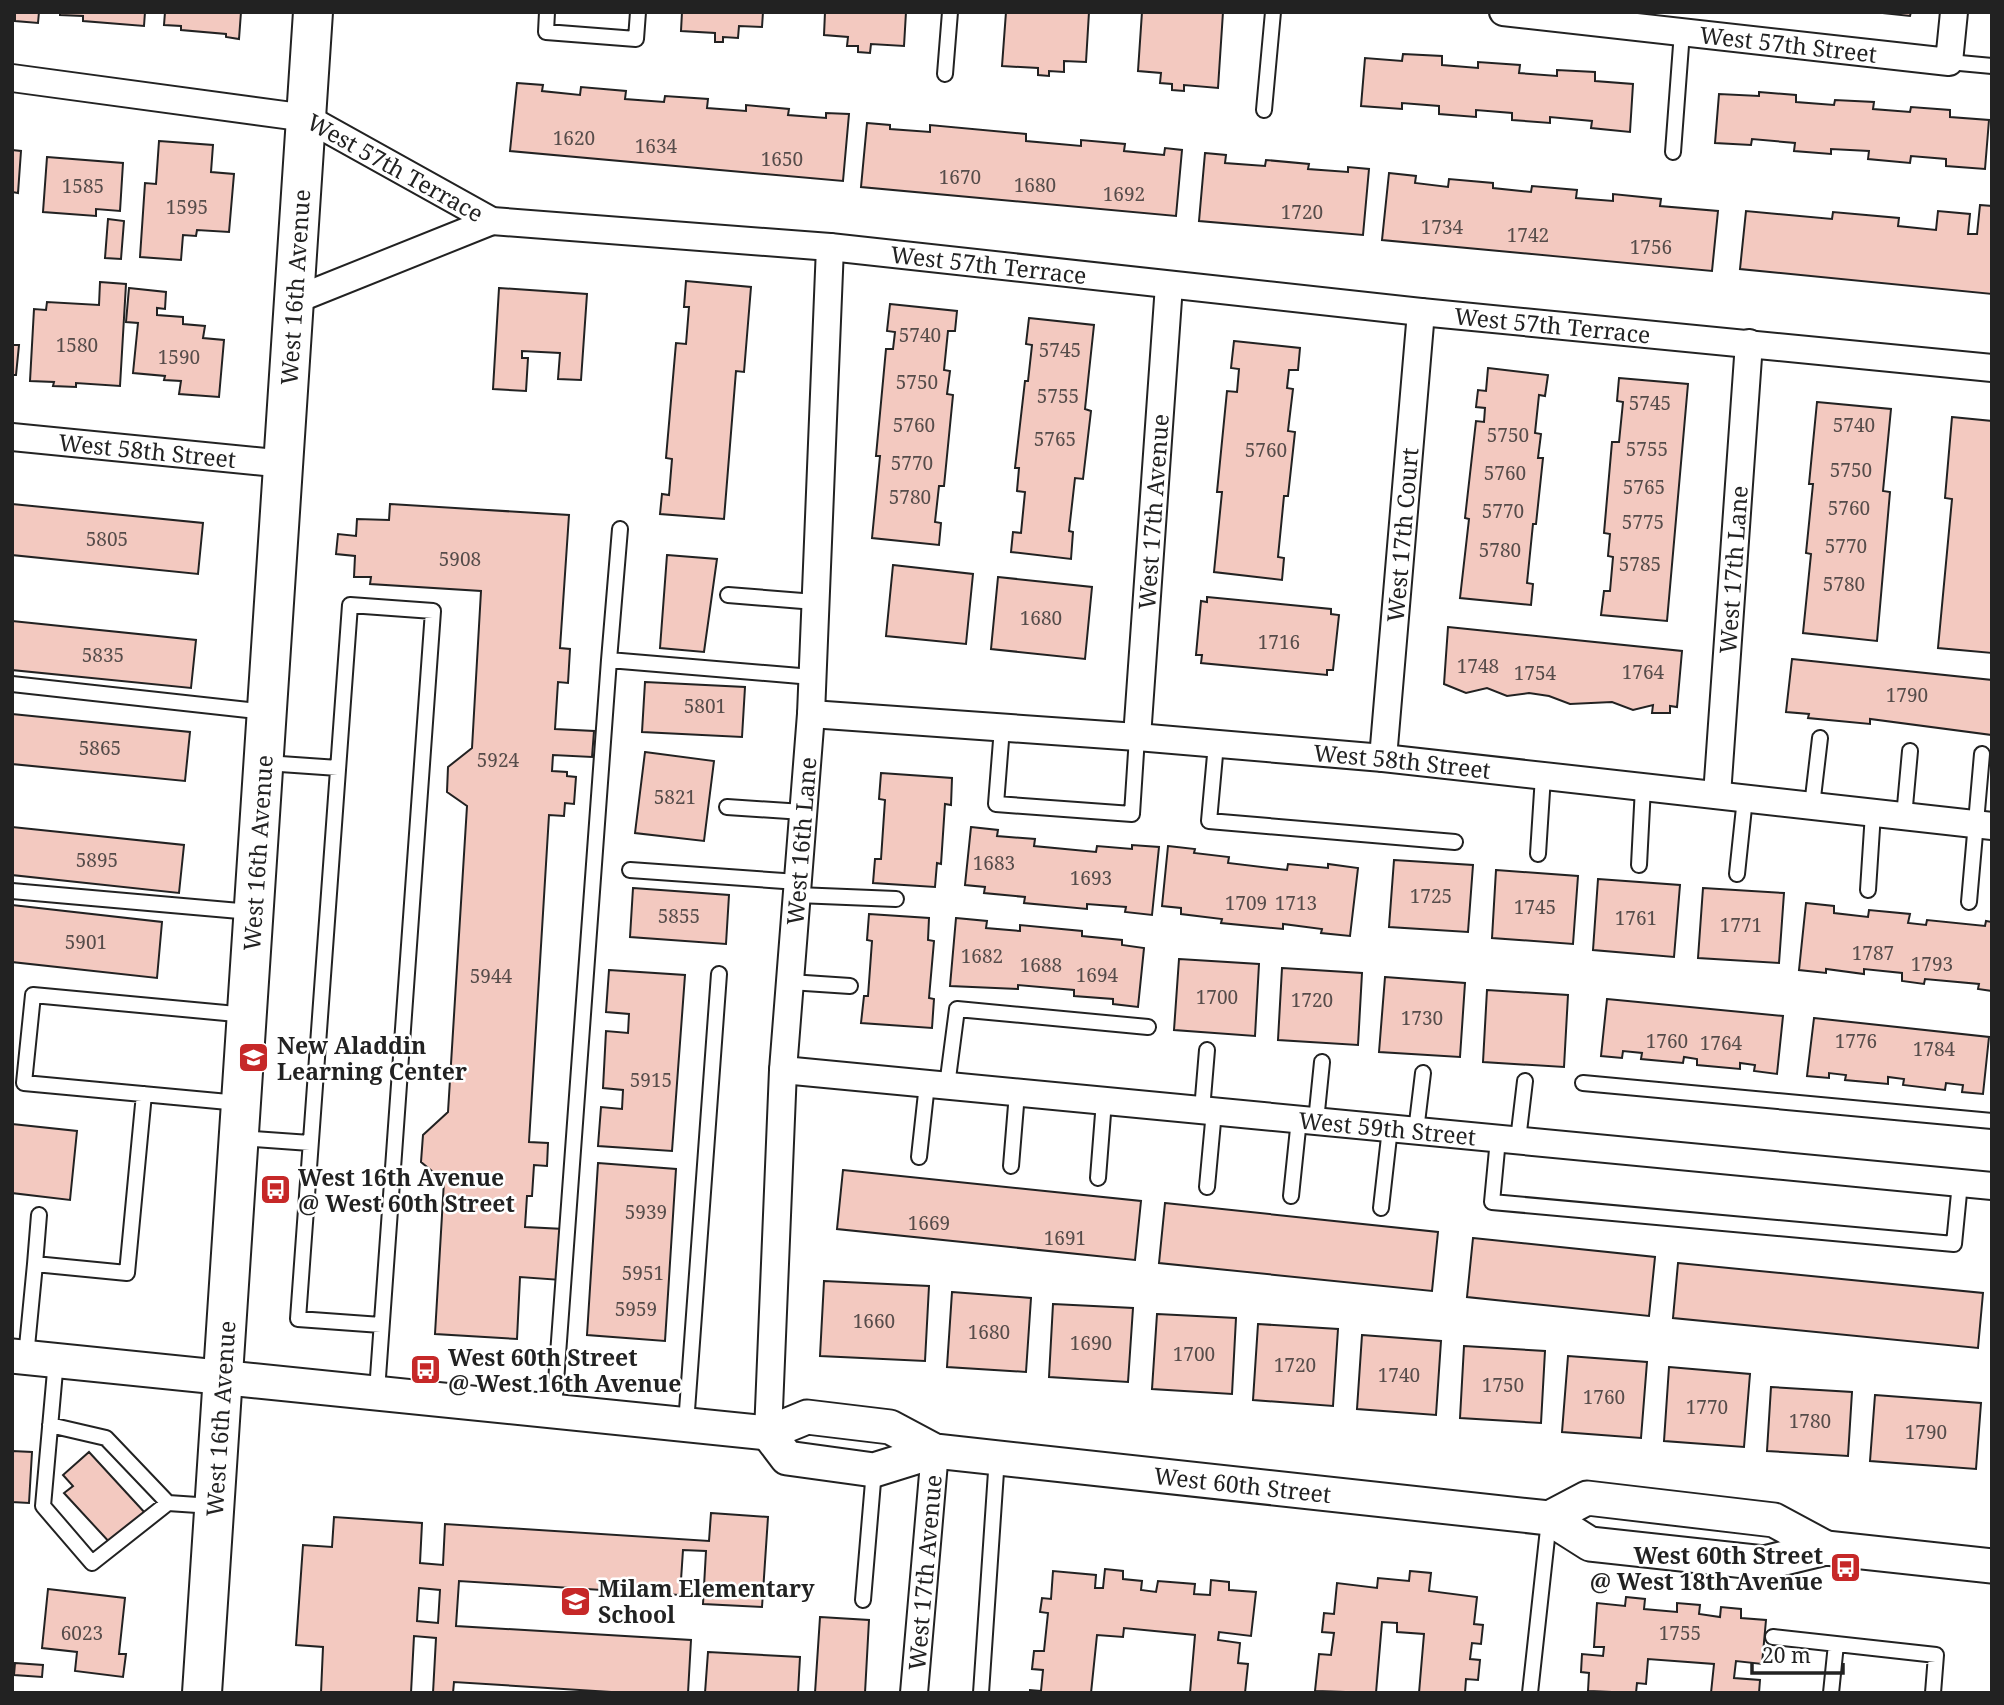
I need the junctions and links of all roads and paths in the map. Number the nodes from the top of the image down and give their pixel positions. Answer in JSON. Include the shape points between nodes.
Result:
{"nodes":[{"id":1,"x":313,"y":12,"type":"edge"},
{"id":2,"x":547,"y":12,"type":"edge"},
{"id":3,"x":638,"y":12,"type":"edge"},
{"id":4,"x":950,"y":12,"type":"edge"},
{"id":5,"x":1273,"y":12,"type":"edge"},
{"id":6,"x":1503,"y":12,"type":"edge"},
{"id":7,"x":1954,"y":12,"type":"edge"},
{"id":8,"x":1682,"y":32,"type":"junction"},
{"id":9,"x":1949,"y":62,"type":"junction"},
{"id":10,"x":1992,"y":66,"type":"edge"},
{"id":11,"x":945,"y":74,"type":"dead end"},
{"id":12,"x":12,"y":78,"type":"edge"},
{"id":13,"x":1264,"y":110,"type":"dead end"},
{"id":14,"x":307,"y":118,"type":"junction"},
{"id":15,"x":1673,"y":152,"type":"dead end"},
{"id":16,"x":492,"y":221,"type":"junction"},
{"id":17,"x":830,"y":247,"type":"junction"},
{"id":18,"x":1169,"y":285,"type":"junction"},
{"id":19,"x":295,"y":300,"type":"junction"},
{"id":20,"x":1421,"y":312,"type":"junction"},
{"id":21,"x":1749,"y":343,"type":"junction"},
{"id":22,"x":1992,"y":368,"type":"edge"},
{"id":23,"x":12,"y":437,"type":"edge"},
{"id":24,"x":285,"y":464,"type":"junction"},
{"id":25,"x":620,"y":529,"type":"dead end"},
{"id":26,"x":728,"y":595,"type":"dead end"},
{"id":27,"x":815,"y":602,"type":"junction"},
{"id":28,"x":609,"y":660,"type":"junction"},
{"id":29,"x":812,"y":677,"type":"junction"},
{"id":30,"x":12,"y":684,"type":"edge"},
{"id":31,"x":268,"y":712,"type":"junction"},
{"id":32,"x":811,"y":714,"type":"junction"},
{"id":33,"x":1002,"y":728,"type":"junction"},
{"id":34,"x":1138,"y":737,"type":"junction"},
{"id":35,"x":1820,"y":738,"type":"dead end"},
{"id":36,"x":1216,"y":744,"type":"junction"},
{"id":37,"x":1910,"y":751,"type":"dead end"},
{"id":38,"x":1982,"y":754,"type":"dead end"},
{"id":39,"x":1383,"y":758,"type":"junction"},
{"id":40,"x":264,"y":763,"type":"junction"},
{"id":41,"x":338,"y":768,"type":"junction"},
{"id":42,"x":1543,"y":776,"type":"junction"},
{"id":43,"x":1643,"y":787,"type":"junction"},
{"id":44,"x":1717,"y":795,"type":"junction"},
{"id":45,"x":1745,"y":798,"type":"junction"},
{"id":46,"x":1812,"y":806,"type":"junction"},
{"id":47,"x":727,"y":807,"type":"dead end"},
{"id":48,"x":803,"y":812,"type":"junction"},
{"id":49,"x":1873,"y":813,"type":"junction"},
{"id":50,"x":1903,"y":817,"type":"junction"},
{"id":51,"x":1984,"y":825,"type":"edge"},
{"id":52,"x":1455,"y":842,"type":"dead end"},
{"id":53,"x":1538,"y":854,"type":"dead end"},
{"id":54,"x":1639,"y":865,"type":"dead end"},
{"id":55,"x":630,"y":870,"type":"dead end"},
{"id":56,"x":1737,"y":874,"type":"dead end"},
{"id":57,"x":797,"y":889,"type":"junction"},
{"id":58,"x":1868,"y":890,"type":"dead end"},
{"id":59,"x":12,"y":891,"type":"edge"},
{"id":60,"x":896,"y":899,"type":"dead end"},
{"id":61,"x":1969,"y":902,"type":"dead end"},
{"id":62,"x":254,"y":912,"type":"junction"},
{"id":63,"x":719,"y":974,"type":"dead end"},
{"id":64,"x":790,"y":982,"type":"junction"},
{"id":65,"x":850,"y":986,"type":"dead end"},
{"id":66,"x":247,"y":1015,"type":"junction"},
{"id":67,"x":1147,"y":1027,"type":"dead end"},
{"id":68,"x":1207,"y":1050,"type":"dead end"},
{"id":69,"x":1322,"y":1062,"type":"dead end"},
{"id":70,"x":783,"y":1070,"type":"junction"},
{"id":71,"x":1423,"y":1073,"type":"dead end"},
{"id":72,"x":1525,"y":1081,"type":"dead end"},
{"id":73,"x":1583,"y":1083,"type":"dead end"},
{"id":74,"x":937,"y":1085,"type":"junction"},
{"id":75,"x":1017,"y":1093,"type":"junction"},
{"id":76,"x":144,"y":1094,"type":"junction"},
{"id":77,"x":1104,"y":1101,"type":"junction"},
{"id":78,"x":1208,"y":1111,"type":"junction"},
{"id":79,"x":1307,"y":1120,"type":"junction"},
{"id":80,"x":240,"y":1121,"type":"junction"},
{"id":81,"x":1992,"y":1122,"type":"edge"},
{"id":82,"x":1403,"y":1130,"type":"junction"},
{"id":83,"x":1508,"y":1140,"type":"junction"},
{"id":84,"x":310,"y":1143,"type":"junction"},
{"id":85,"x":919,"y":1157,"type":"dead end"},
{"id":86,"x":1010,"y":1166,"type":"dead end"},
{"id":87,"x":1098,"y":1178,"type":"dead end"},
{"id":88,"x":1960,"y":1183,"type":"junction"},
{"id":89,"x":1992,"y":1186,"type":"edge"},
{"id":90,"x":1207,"y":1187,"type":"dead end"},
{"id":91,"x":1291,"y":1196,"type":"dead end"},
{"id":92,"x":1381,"y":1208,"type":"dead end"},
{"id":93,"x":39,"y":1215,"type":"dead end"},
{"id":94,"x":34,"y":1264,"type":"junction"},
{"id":95,"x":382,"y":1325,"type":"junction"},
{"id":96,"x":31,"y":1358,"type":"edge"},
{"id":97,"x":222,"y":1376,"type":"junction"},
{"id":98,"x":377,"y":1391,"type":"junction"},
{"id":99,"x":554,"y":1409,"type":"junction"},
{"id":100,"x":686,"y":1424,"type":"junction"},
{"id":101,"x":50,"y":1425,"type":"junction"},
{"id":102,"x":768,"y":1433,"type":"junction"},
{"id":103,"x":935,"y":1451,"type":"junction"},
{"id":104,"x":997,"y":1457,"type":"junction"},
{"id":105,"x":874,"y":1470,"type":"junction"},
{"id":106,"x":168,"y":1503,"type":"junction"},
{"id":107,"x":214,"y":1507,"type":"junction"},
{"id":108,"x":1549,"y":1518,"type":"junction"},
{"id":109,"x":1826,"y":1548,"type":"junction"},
{"id":110,"x":1992,"y":1566,"type":"edge"},
{"id":111,"x":863,"y":1600,"type":"dead end"},
{"id":112,"x":1773,"y":1637,"type":"dead end"},
{"id":113,"x":1836,"y":1644,"type":"junction"},
{"id":114,"x":202,"y":1693,"type":"edge"},
{"id":115,"x":914,"y":1693,"type":"edge"},
{"id":116,"x":981,"y":1693,"type":"edge"},
{"id":117,"x":1530,"y":1693,"type":"edge"},
{"id":118,"x":1831,"y":1693,"type":"edge"},
{"id":119,"x":1933,"y":1693,"type":"edge"}],
"edges":[{"from":1,"to":14,"type":"main road","name":"West 16th Avenue"},
{"from":2,"to":3,"type":"lane","via":[[546,32],[636,39]]},
{"from":4,"to":11,"type":"lane"},
{"from":5,"to":13,"type":"lane"},
{"from":6,"to":8,"type":"street","name":"West 57th Street"},
{"from":7,"to":9,"type":"street"},
{"from":8,"to":9,"type":"street","name":"West 57th Street"},
{"from":8,"to":15,"type":"lane"},
{"from":9,"to":10,"type":"lane"},
{"from":12,"to":14,"type":"street","name":"West 57th Terrace"},
{"from":14,"to":16,"type":"street","name":"West 57th Terrace"},
{"from":14,"to":19,"type":"main road","name":"West 16th Avenue"},
{"from":16,"to":17,"type":"street","name":"West 57th Terrace"},
{"from":16,"to":19,"type":"street"},
{"from":17,"to":18,"type":"street","name":"West 57th Terrace"},
{"from":17,"to":27,"type":"street","name":"West 16th Lane"},
{"from":18,"to":20,"type":"street","name":"West 57th Terrace"},
{"from":18,"to":34,"type":"street","name":"West 17th Avenue"},
{"from":19,"to":24,"type":"main road","name":"West 16th Avenue"},
{"from":20,"to":21,"type":"street","name":"West 57th Terrace"},
{"from":20,"to":39,"type":"street","name":"West 17th Court"},
{"from":21,"to":22,"type":"street","name":"West 57th Terrace"},
{"from":21,"to":44,"type":"street","name":"West 17th Lane"},
{"from":23,"to":24,"type":"street","name":"West 58th Street"},
{"from":24,"to":31,"type":"main road","name":"West 16th Avenue"},
{"from":25,"to":28,"type":"lane"},
{"from":26,"to":27,"type":"lane"},
{"from":27,"to":29,"type":"street","name":"West 16th Lane"},
{"from":28,"to":29,"type":"lane"},
{"from":28,"to":99,"type":"lane"},
{"from":29,"to":32,"type":"street","name":"West 16th Lane"},
{"from":30,"to":31,"type":"lane"},
{"from":31,"to":40,"type":"main road","name":"West 16th Avenue"},
{"from":32,"to":33,"type":"street","name":"West 58th Street"},
{"from":32,"to":48,"type":"street","name":"West 16th Lane"},
{"from":33,"to":34,"type":"street","name":"West 58th Street"},
{"from":33,"to":34,"type":"lane","via":[[996,804],[1132,814]]},
{"from":34,"to":36,"type":"street","name":"West 58th Street"},
{"from":35,"to":46,"type":"lane"},
{"from":36,"to":39,"type":"street","name":"West 58th Street"},
{"from":36,"to":52,"type":"lane","via":[[1209,821]]},
{"from":37,"to":50,"type":"lane"},
{"from":38,"to":51,"type":"lane"},
{"from":39,"to":42,"type":"street","name":"West 58th Street"},
{"from":40,"to":41,"type":"lane"},
{"from":40,"to":62,"type":"main road","name":"West 16th Avenue"},
{"from":41,"to":84,"type":"lane"},
{"from":41,"to":95,"type":"lane","via":[[350,605],[433,611]]},
{"from":42,"to":43,"type":"street","name":"West 58th Street"},
{"from":42,"to":53,"type":"lane"},
{"from":43,"to":44,"type":"street","name":"West 58th Street"},
{"from":43,"to":54,"type":"lane"},
{"from":44,"to":45,"type":"street","name":"West 58th Street"},
{"from":45,"to":46,"type":"street","name":"West 58th Street"},
{"from":45,"to":56,"type":"lane"},
{"from":46,"to":49,"type":"street","name":"West 58th Street"},
{"from":47,"to":48,"type":"lane"},
{"from":48,"to":57,"type":"street","name":"West 16th Lane"},
{"from":49,"to":50,"type":"street","name":"West 58th Street"},
{"from":49,"to":58,"type":"lane"},
{"from":50,"to":51,"type":"street","name":"West 58th Street"},
{"from":51,"to":61,"type":"lane"},
{"from":55,"to":57,"type":"lane"},
{"from":57,"to":60,"type":"lane"},
{"from":57,"to":64,"type":"street","name":"West 16th Lane"},
{"from":59,"to":62,"type":"lane"},
{"from":62,"to":66,"type":"main road","name":"West 16th Avenue"},
{"from":63,"to":100,"type":"lane"},
{"from":64,"to":65,"type":"lane"},
{"from":64,"to":70,"type":"street","name":"West 16th Lane"},
{"from":66,"to":76,"type":"lane","via":[[33,995],[24,1083]]},
{"from":66,"to":80,"type":"main road","name":"West 16th Avenue"},
{"from":67,"to":74,"type":"lane","via":[[957,1009]]},
{"from":68,"to":78,"type":"lane"},
{"from":69,"to":79,"type":"lane"},
{"from":70,"to":74,"type":"street","name":"West 59th Street"},
{"from":70,"to":102,"type":"street","name":"West 16th Lane"},
{"from":71,"to":82,"type":"lane"},
{"from":72,"to":83,"type":"lane"},
{"from":73,"to":81,"type":"lane"},
{"from":74,"to":75,"type":"street","name":"West 59th Street"},
{"from":74,"to":85,"type":"lane"},
{"from":75,"to":77,"type":"street","name":"West 59th Street"},
{"from":75,"to":86,"type":"lane"},
{"from":76,"to":80,"type":"lane"},
{"from":76,"to":94,"type":"lane","via":[[127,1273]]},
{"from":77,"to":78,"type":"street","name":"West 59th Street"},
{"from":77,"to":87,"type":"lane"},
{"from":78,"to":79,"type":"street","name":"West 59th Street"},
{"from":78,"to":90,"type":"lane"},
{"from":79,"to":82,"type":"street","name":"West 59th Street"},
{"from":79,"to":91,"type":"lane"},
{"from":80,"to":84,"type":"lane"},
{"from":80,"to":97,"type":"main road","name":"West 16th Avenue"},
{"from":82,"to":83,"type":"street","name":"West 59th Street"},
{"from":82,"to":92,"type":"lane"},
{"from":83,"to":88,"type":"street","name":"West 59th Street"},
{"from":83,"to":88,"type":"lane","via":[[1492,1202],[1954,1244]]},
{"from":84,"to":95,"type":"lane","via":[[298,1319]]},
{"from":88,"to":89,"type":"street","name":"West 59th Street"},
{"from":93,"to":94,"type":"lane"},
{"from":94,"to":96,"type":"lane"},
{"from":95,"to":98,"type":"lane"},
{"from":96,"to":97,"type":"street","name":"West 60th Street"},
{"from":96,"to":101,"type":"lane"},
{"from":97,"to":98,"type":"street","name":"West 60th Street"},
{"from":97,"to":107,"type":"main road","name":"West 16th Avenue"},
{"from":98,"to":99,"type":"street","name":"West 60th Street"},
{"from":99,"to":100,"type":"street","name":"West 60th Street"},
{"from":100,"to":102,"type":"street","name":"West 60th Street"},
{"from":101,"to":106,"type":"lane","via":[[106,1438]]},
{"from":101,"to":106,"type":"lane","via":[[43,1506],[92,1563]]},
{"from":102,"to":103,"type":"street","name":"West 60th Street","via":[[807,1417],[890,1427]]},
{"from":102,"to":105,"type":"street","name":"West 60th Street","via":[[787,1458]]},
{"from":103,"to":104,"type":"street","name":"West 60th Street"},
{"from":103,"to":105,"type":"street","name":"West 60th Street"},
{"from":103,"to":115,"type":"street","name":"West 17th Avenue"},
{"from":104,"to":108,"type":"street","name":"West 60th Street"},
{"from":104,"to":116,"type":"lane"},
{"from":105,"to":111,"type":"lane"},
{"from":106,"to":107,"type":"lane"},
{"from":107,"to":114,"type":"main road","name":"West 16th Avenue"},
{"from":108,"to":109,"type":"street","name":"West 60th Street","via":[[1590,1544],[1764,1563]]},
{"from":108,"to":109,"type":"street","name":"West 60th Street","via":[[1587,1498],[1774,1520]]},
{"from":108,"to":117,"type":"lane"},
{"from":109,"to":110,"type":"street","name":"West 60th Street"},
{"from":112,"to":113,"type":"lane"},
{"from":113,"to":118,"type":"lane"},
{"from":113,"to":119,"type":"lane","via":[[1936,1655]]}]}
